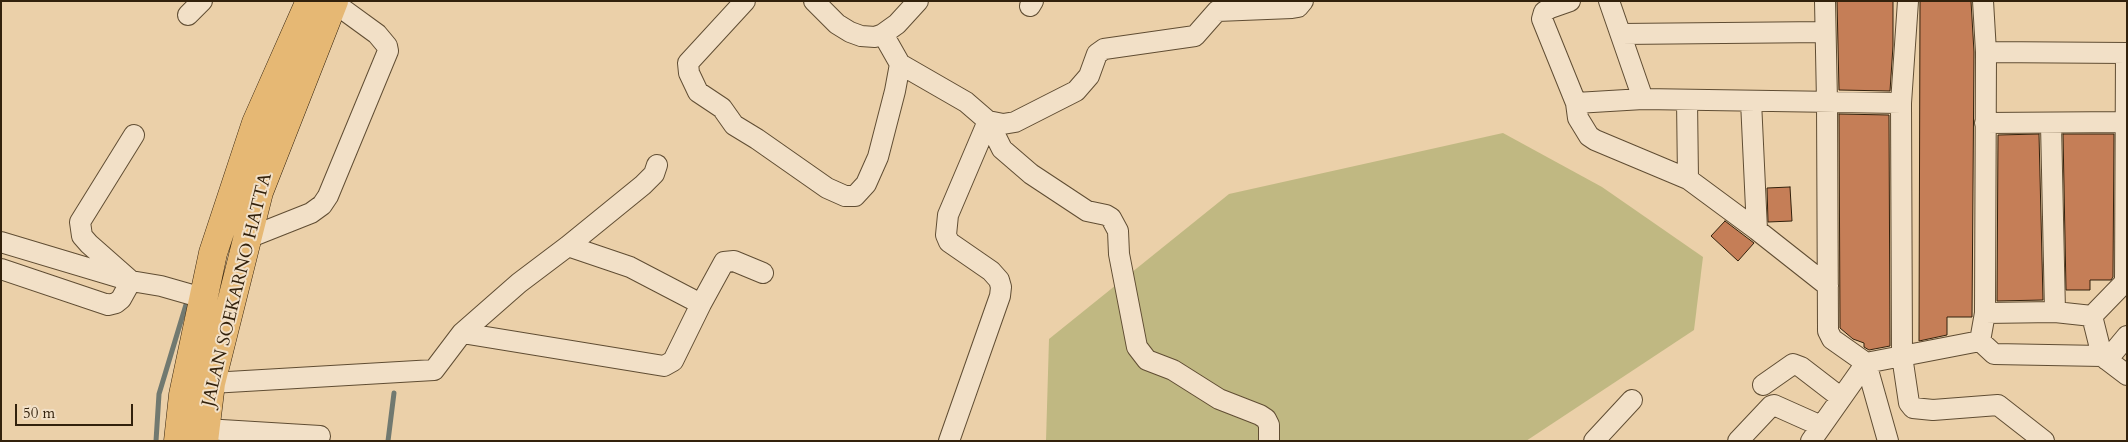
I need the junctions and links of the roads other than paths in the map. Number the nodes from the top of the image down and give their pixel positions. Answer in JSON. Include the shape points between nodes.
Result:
{"nodes":[{"id":1,"x":202,"y":1,"type":"edge"},
{"id":2,"x":745,"y":1,"type":"edge"},
{"id":3,"x":814,"y":1,"type":"edge"},
{"id":4,"x":918,"y":1,"type":"edge"},
{"id":5,"x":1304,"y":1,"type":"edge"},
{"id":6,"x":1570,"y":1,"type":"edge"},
{"id":7,"x":1608,"y":1,"type":"edge"},
{"id":8,"x":1825,"y":1,"type":"edge"},
{"id":9,"x":1908,"y":1,"type":"edge"},
{"id":10,"x":1983,"y":1,"type":"edge"},
{"id":11,"x":326,"y":2,"type":"edge"},
{"id":12,"x":188,"y":15,"type":"dead end"},
{"id":13,"x":1825,"y":32,"type":"junction"},
{"id":14,"x":883,"y":34,"type":"junction"},
{"id":15,"x":1621,"y":34,"type":"junction"},
{"id":16,"x":1986,"y":52,"type":"junction"},
{"id":17,"x":2126,"y":54,"type":"edge"},
{"id":18,"x":900,"y":64,"type":"junction"},
{"id":19,"x":1643,"y":99,"type":"junction"},
{"id":20,"x":1687,"y":100,"type":"junction"},
{"id":21,"x":1751,"y":101,"type":"junction"},
{"id":22,"x":1827,"y":102,"type":"junction"},
{"id":23,"x":1576,"y":103,"type":"junction"},
{"id":24,"x":1901,"y":103,"type":"junction"},
{"id":25,"x":988,"y":122,"type":"junction"},
{"id":26,"x":2126,"y":122,"type":"edge"},
{"id":27,"x":1985,"y":123,"type":"junction"},
{"id":28,"x":2051,"y":124,"type":"junction"},
{"id":29,"x":134,"y":135,"type":"dead end"},
{"id":30,"x":658,"y":165,"type":"dead end"},
{"id":31,"x":1688,"y":179,"type":"junction"},
{"id":32,"x":1757,"y":230,"type":"junction"},
{"id":33,"x":248,"y":238,"type":"junction"},
{"id":34,"x":1,"y":242,"type":"edge"},
{"id":35,"x":568,"y":246,"type":"junction"},
{"id":36,"x":1,"y":269,"type":"edge"},
{"id":37,"x":763,"y":273,"type":"dead end"},
{"id":38,"x":131,"y":281,"type":"junction"},
{"id":39,"x":2126,"y":281,"type":"edge"},
{"id":40,"x":1828,"y":286,"type":"junction"},
{"id":41,"x":198,"y":296,"type":"junction"},
{"id":42,"x":701,"y":304,"type":"junction"},
{"id":43,"x":2055,"y":312,"type":"junction"},
{"id":44,"x":1985,"y":313,"type":"junction"},
{"id":45,"x":2092,"y":316,"type":"junction"},
{"id":46,"x":462,"y":332,"type":"junction"},
{"id":47,"x":2127,"y":336,"type":"edge"},
{"id":48,"x":1980,"y":341,"type":"junction"},
{"id":49,"x":1902,"y":356,"type":"junction"},
{"id":50,"x":2105,"y":358,"type":"junction"},
{"id":51,"x":1866,"y":363,"type":"junction"},
{"id":52,"x":2127,"y":375,"type":"edge"},
{"id":53,"x":211,"y":383,"type":"junction"},
{"id":54,"x":1763,"y":385,"type":"dead end"},
{"id":55,"x":1840,"y":397,"type":"junction"},
{"id":56,"x":1632,"y":400,"type":"dead end"},
{"id":57,"x":1912,"y":408,"type":"junction"},
{"id":58,"x":1816,"y":433,"type":"edge"},
{"id":59,"x":204,"y":435,"type":"edge"},
{"id":60,"x":320,"y":436,"type":"dead end"},
{"id":61,"x":2039,"y":440,"type":"edge"},
{"id":62,"x":178,"y":441,"type":"edge"},
{"id":63,"x":949,"y":441,"type":"edge"},
{"id":64,"x":1269,"y":441,"type":"edge"},
{"id":65,"x":1594,"y":441,"type":"edge"},
{"id":66,"x":1738,"y":441,"type":"edge"},
{"id":67,"x":1888,"y":441,"type":"edge"},
{"id":68,"x":1900,"y":441,"type":"edge"}],
"edges":[{"from":1,"to":12,"type":"street"},
{"from":2,"to":18,"type":"street","via":[[688,63],[698,92],[722,108],[734,125],[827,188],[845,196],[855,196],[866,184],[878,157]]},
{"from":3,"to":14,"type":"street","via":[[850,32],[860,36]]},
{"from":4,"to":14,"type":"street"},
{"from":5,"to":25,"type":"street","via":[[1292,8],[1216,11],[1195,36],[1104,49],[1097,54],[1089,76],[1076,92],[1015,122]]},
{"from":6,"to":23,"type":"street","via":[[1544,12],[1542,19]]},
{"from":7,"to":15,"type":"street"},
{"from":8,"to":13,"type":"street"},
{"from":9,"to":24,"type":"street"},
{"from":10,"to":16,"type":"street"},
{"from":11,"to":33,"type":"highway","name":"JALAN SOEKARNO HATTA","via":[[259,192]]},
{"from":11,"to":33,"type":"street","via":[[377,34],[388,51],[322,205],[311,213]]},
{"from":11,"to":41,"type":"highway","name":"JALAN SOEKARNO HATTA","via":[[256,124]]},
{"from":13,"to":15,"type":"street"},
{"from":13,"to":22,"type":"street"},
{"from":14,"to":18,"type":"street"},
{"from":15,"to":19,"type":"street"},
{"from":16,"to":17,"type":"street"},
{"from":16,"to":27,"type":"street"},
{"from":17,"to":26,"type":"street"},
{"from":18,"to":25,"type":"street","via":[[966,102]]},
{"from":19,"to":20,"type":"street"},
{"from":19,"to":23,"type":"street"},
{"from":20,"to":21,"type":"street"},
{"from":20,"to":31,"type":"street"},
{"from":21,"to":22,"type":"street"},
{"from":21,"to":32,"type":"street"},
{"from":22,"to":24,"type":"street"},
{"from":22,"to":40,"type":"street"},
{"from":23,"to":31,"type":"street","via":[[1578,118],[1589,136]]},
{"from":24,"to":49,"type":"street"},
{"from":25,"to":63,"type":"street","via":[[948,215],[946,235],[949,242],[991,270],[999,280],[1000,296]]},
{"from":25,"to":64,"type":"street","via":[[997,141],[1013,160],[1087,211],[1106,214],[1116,224],[1137,347],[1147,360],[1174,370],[1219,399],[1260,415],[1269,425]]},
{"from":26,"to":28,"type":"street"},
{"from":26,"to":39,"type":"street"},
{"from":27,"to":28,"type":"street"},
{"from":27,"to":44,"type":"street"},
{"from":28,"to":43,"type":"street"},
{"from":29,"to":38,"type":"street","via":[[80,222],[82,236]]},
{"from":30,"to":35,"type":"street","via":[[643,185]]},
{"from":31,"to":32,"type":"street"},
{"from":32,"to":40,"type":"street"},
{"from":33,"to":53,"type":"highway","name":"JALAN SOEKARNO HATTA"},
{"from":34,"to":38,"type":"street"},
{"from":35,"to":42,"type":"street","via":[[630,267]]},
{"from":35,"to":46,"type":"street"},
{"from":36,"to":38,"type":"street","via":[[111,306],[121,299]]},
{"from":37,"to":42,"type":"street","via":[[726,261]]},
{"from":38,"to":41,"type":"street"},
{"from":39,"to":45,"type":"street"},
{"from":40,"to":51,"type":"street","via":[[1829,335]]},
{"from":41,"to":62,"type":"highway","name":"JALAN SOEKARNO HATTA"},
{"from":42,"to":46,"type":"street","via":[[673,362],[664,366]]},
{"from":43,"to":44,"type":"street"},
{"from":43,"to":45,"type":"street"},
{"from":44,"to":48,"type":"street"},
{"from":45,"to":50,"type":"street"},
{"from":46,"to":53,"type":"street","via":[[434,370]]},
{"from":47,"to":50,"type":"street"},
{"from":48,"to":49,"type":"street"},
{"from":48,"to":50,"type":"street","via":[[1994,354]]},
{"from":49,"to":51,"type":"street"},
{"from":49,"to":57,"type":"street"},
{"from":50,"to":52,"type":"street"},
{"from":51,"to":55,"type":"street"},
{"from":51,"to":67,"type":"street"},
{"from":53,"to":59,"type":"highway","name":"JALAN SOEKARNO HATTA"},
{"from":54,"to":55,"type":"street","via":[[1793,364]]},
{"from":55,"to":58,"type":"street"},
{"from":56,"to":65,"type":"street"},
{"from":57,"to":61,"type":"street","via":[[1933,410],[1998,405]]},
{"from":57,"to":68,"type":"street","via":[[1893,415]]},
{"from":58,"to":66,"type":"street","via":[[1774,405]]},
{"from":59,"to":60,"type":"street"}]}
